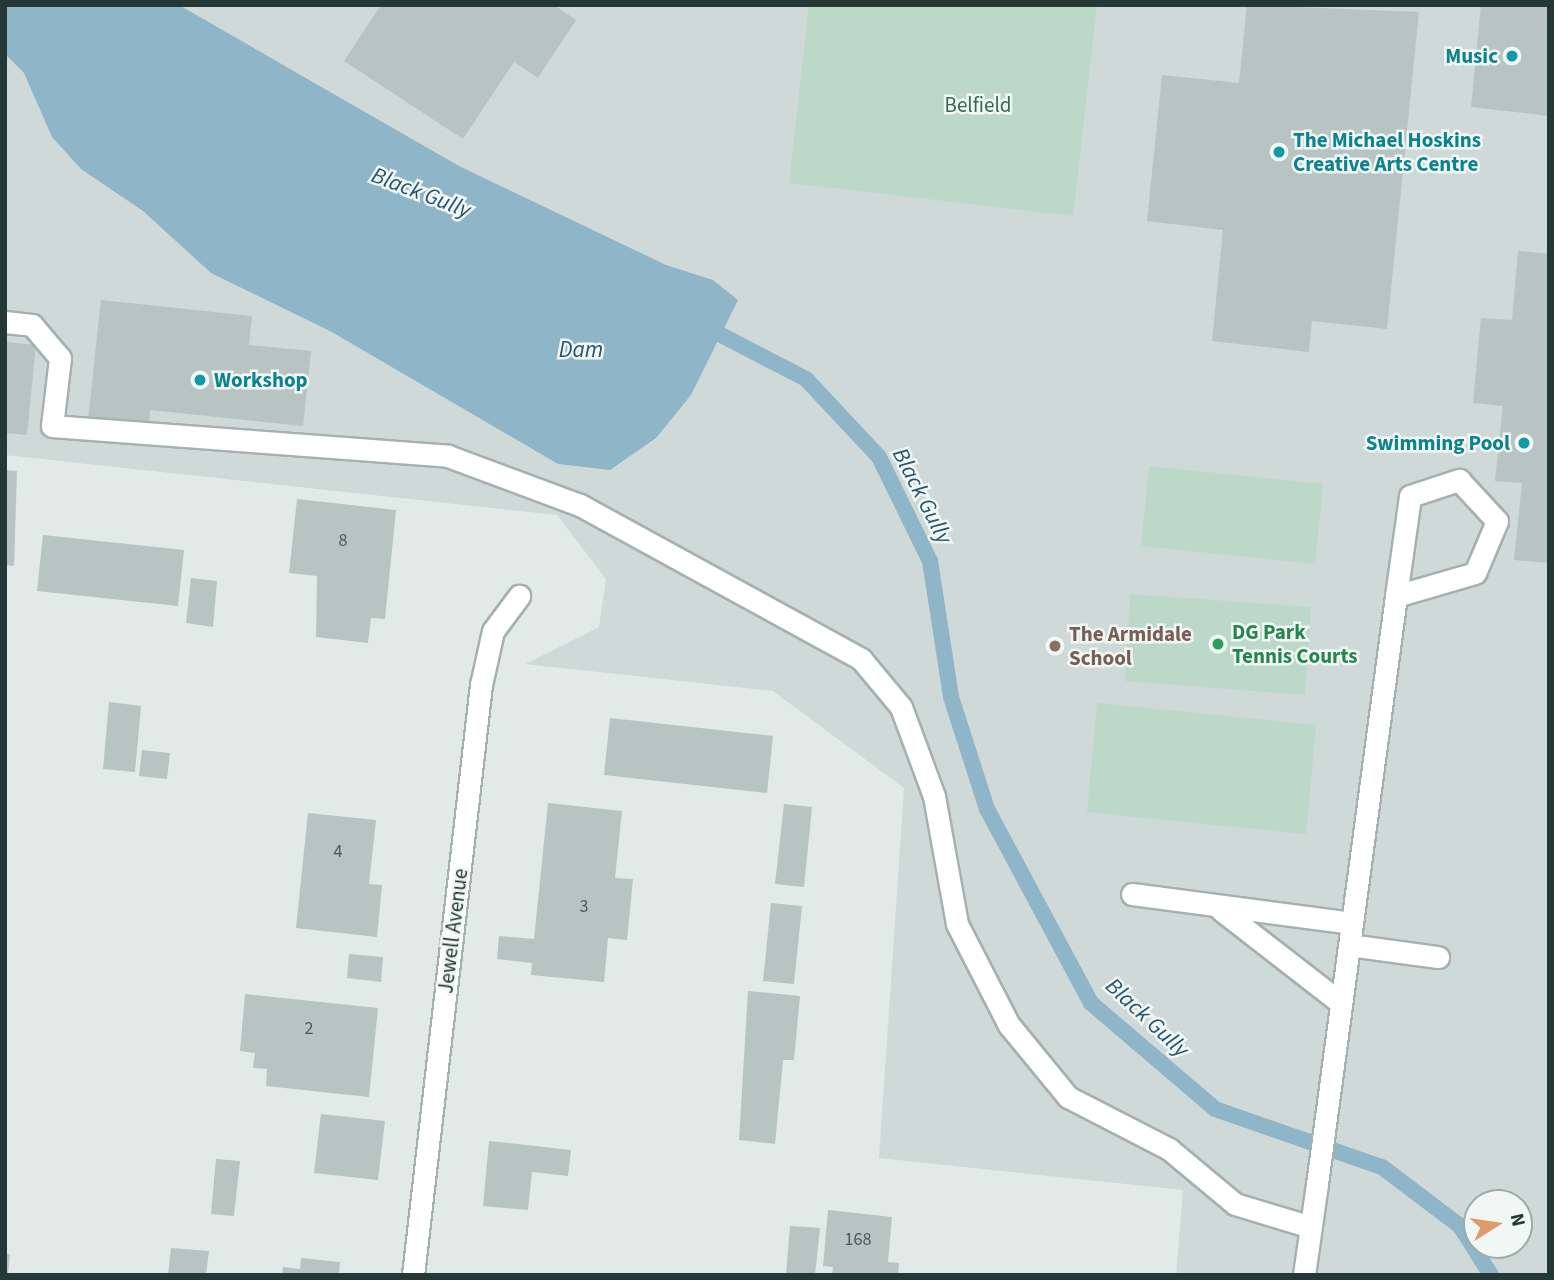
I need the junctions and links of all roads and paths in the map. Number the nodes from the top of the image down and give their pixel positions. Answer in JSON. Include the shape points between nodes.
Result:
{"nodes":[{"id":1,"x":5,"y":322,"type":"edge"},
{"id":2,"x":519,"y":596,"type":"dead end"},
{"id":3,"x":1396,"y":596,"type":"junction"},
{"id":4,"x":1132,"y":894,"type":"dead end"},
{"id":5,"x":1221,"y":909,"type":"junction"},
{"id":6,"x":1352,"y":923,"type":"junction"},
{"id":7,"x":1349,"y":944,"type":"junction"},
{"id":8,"x":1438,"y":957,"type":"dead end"},
{"id":9,"x":1341,"y":1003,"type":"junction"},
{"id":10,"x":1311,"y":1227,"type":"junction"},
{"id":11,"x":413,"y":1275,"type":"edge"},
{"id":12,"x":1304,"y":1275,"type":"edge"}],
"edges":[{"from":1,"to":10,"type":"street","via":[[32,325],[60,358],[52,426],[448,456],[580,505],[861,659],[901,707],[934,796],[957,924],[1009,1025],[1068,1097],[1169,1149],[1235,1204]]},
{"from":2,"to":11,"type":"street","name":"Jewell Avenue","via":[[494,631],[481,685]]},
{"from":3,"to":3,"type":"street","via":[[1410,496],[1459,480],[1497,521],[1475,573]]},
{"from":3,"to":6,"type":"street"},
{"from":4,"to":5,"type":"street"},
{"from":5,"to":6,"type":"street"},
{"from":5,"to":9,"type":"street"},
{"from":6,"to":7,"type":"street"},
{"from":7,"to":8,"type":"street"},
{"from":7,"to":9,"type":"street"},
{"from":9,"to":10,"type":"street"},
{"from":10,"to":12,"type":"street"}]}
